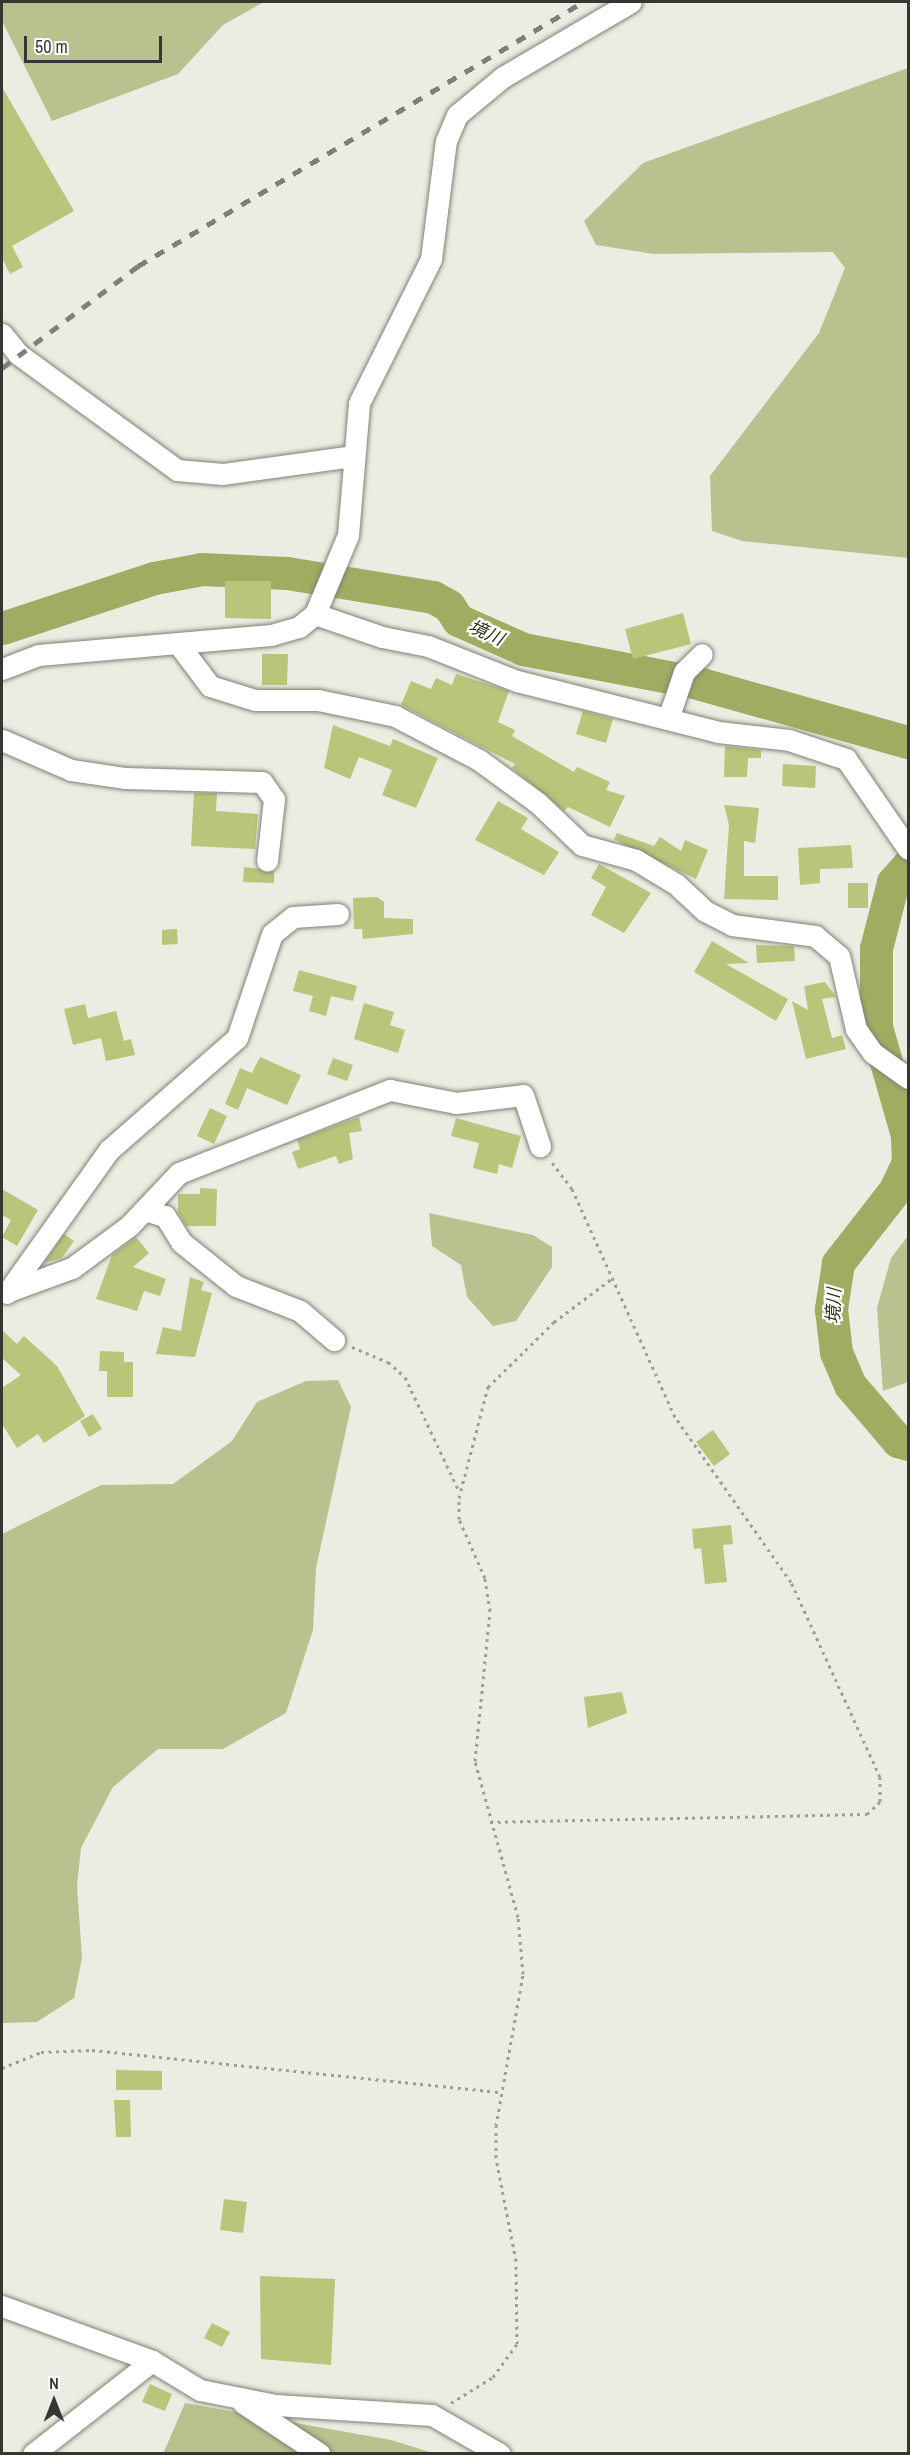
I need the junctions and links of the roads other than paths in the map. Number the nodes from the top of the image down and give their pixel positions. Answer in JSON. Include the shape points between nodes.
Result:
{"nodes":[{"id":1,"x":631,"y":2,"type":"edge"},
{"id":2,"x":2,"y":334,"type":"edge"},
{"id":3,"x":353,"y":456,"type":"junction"},
{"id":4,"x":315,"y":614,"type":"junction"},
{"id":5,"x":179,"y":645,"type":"junction"},
{"id":6,"x":702,"y":654,"type":"dead end"},
{"id":7,"x":2,"y":669,"type":"edge"},
{"id":8,"x":668,"y":719,"type":"junction"},
{"id":9,"x":2,"y":740,"type":"edge"},
{"id":10,"x":907,"y":847,"type":"edge"},
{"id":11,"x":267,"y":861,"type":"dead end"},
{"id":12,"x":338,"y":914,"type":"dead end"},
{"id":13,"x":901,"y":1072,"type":"edge"},
{"id":14,"x":540,"y":1146,"type":"road end"},
{"id":15,"x":144,"y":1210,"type":"junction"},
{"id":16,"x":5,"y":1296,"type":"edge"},
{"id":17,"x":334,"y":1340,"type":"road end"},
{"id":18,"x":2,"y":2306,"type":"edge"},
{"id":19,"x":152,"y":2361,"type":"junction"},
{"id":20,"x":240,"y":2401,"type":"junction"},
{"id":21,"x":33,"y":2454,"type":"edge"},
{"id":22,"x":320,"y":2454,"type":"edge"},
{"id":23,"x":500,"y":2454,"type":"edge"}],
"edges":[{"from":1,"to":3,"type":"street","via":[[503,76],[457,115],[446,141],[431,259],[359,403]]},
{"from":2,"to":3,"type":"street","via":[[18,354],[150,456],[177,470],[223,474]]},
{"from":3,"to":4,"type":"street","via":[[343,550]]},
{"from":4,"to":5,"type":"street","via":[[299,627],[271,635]]},
{"from":4,"to":8,"type":"street","via":[[371,634],[428,646],[517,681]]},
{"from":5,"to":7,"type":"street","via":[[38,655]]},
{"from":5,"to":13,"type":"street","via":[[210,686],[255,700],[318,700],[395,716],[479,760],[538,803],[582,845],[636,860],[676,884],[705,911],[732,925],[815,936],[839,956],[856,1029],[873,1053]]},
{"from":6,"to":8,"type":"street","via":[[681,680]]},
{"from":8,"to":10,"type":"street","via":[[789,740],[846,759]]},
{"from":9,"to":11,"type":"street","via":[[82,771],[125,778],[262,782],[274,799]]},
{"from":12,"to":16,"type":"street","via":[[294,917],[272,934],[237,1038],[109,1150]]},
{"from":14,"to":15,"type":"street","via":[[523,1095],[456,1103],[390,1090],[179,1173]]},
{"from":15,"to":16,"type":"street","via":[[72,1268]]},
{"from":15,"to":17,"type":"street","via":[[165,1216],[182,1242],[236,1286],[300,1311]]},
{"from":18,"to":19,"type":"street"},
{"from":19,"to":20,"type":"street","via":[[200,2390]]},
{"from":19,"to":21,"type":"street"},
{"from":20,"to":22,"type":"street"},
{"from":20,"to":23,"type":"street","via":[[432,2415]]}]}
